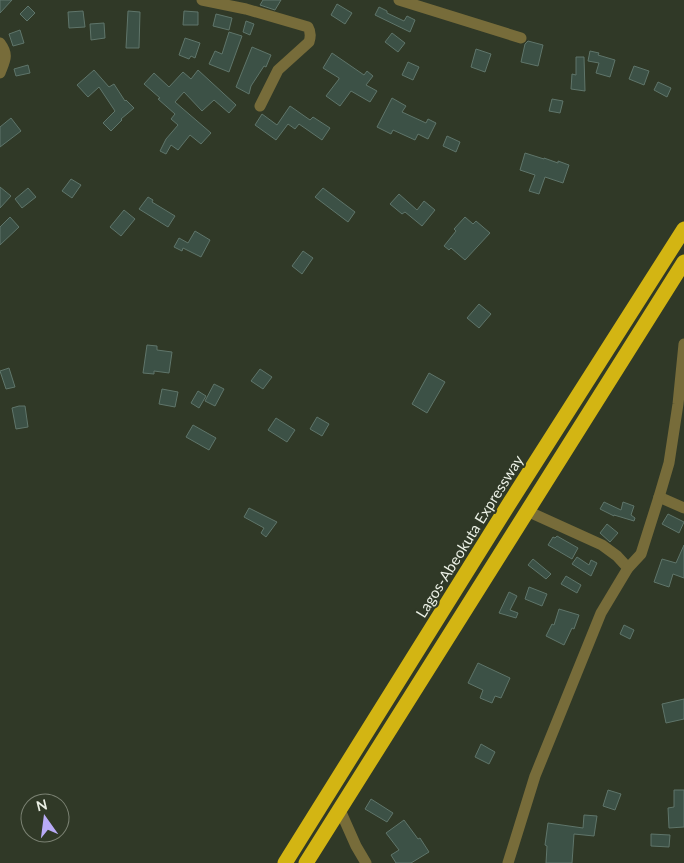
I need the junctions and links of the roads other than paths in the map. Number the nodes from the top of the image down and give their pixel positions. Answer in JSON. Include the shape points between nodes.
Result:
{"nodes":[{"id":1,"x":202,"y":0,"type":"edge"},
{"id":2,"x":399,"y":0,"type":"edge"},
{"id":3,"x":521,"y":38,"type":"dead end"},
{"id":4,"x":0,"y":43,"type":"edge"},
{"id":5,"x":0,"y":73,"type":"edge"},
{"id":6,"x":260,"y":106,"type":"dead end"},
{"id":7,"x":684,"y":229,"type":"edge"},
{"id":8,"x":684,"y":262,"type":"edge"},
{"id":9,"x":684,"y":344,"type":"edge"},
{"id":10,"x":659,"y":497,"type":"junction"},
{"id":11,"x":684,"y":508,"type":"edge"},
{"id":12,"x":527,"y":511,"type":"junction"},
{"id":13,"x":628,"y":568,"type":"junction"},
{"id":14,"x":340,"y":810,"type":"junction"},
{"id":15,"x":285,"y":863,"type":"edge"},
{"id":16,"x":306,"y":863,"type":"edge"},
{"id":17,"x":366,"y":863,"type":"edge"},
{"id":18,"x":508,"y":863,"type":"edge"}],
"edges":[{"from":1,"to":6,"type":"street","via":[[308,27],[309,42],[278,70]]},
{"from":2,"to":3,"type":"street"},
{"from":4,"to":5,"type":"street","via":[[6,57]]},
{"from":7,"to":15,"type":"highway","name":"Lagos-Abeokuta Expressway"},
{"from":8,"to":12,"type":"highway"},
{"from":9,"to":10,"type":"street","via":[[669,463]]},
{"from":10,"to":11,"type":"street"},
{"from":10,"to":13,"type":"street","via":[[641,554]]},
{"from":12,"to":13,"type":"street","via":[[602,545]]},
{"from":12,"to":14,"type":"highway"},
{"from":13,"to":18,"type":"street","via":[[601,613],[579,666],[535,776]]},
{"from":14,"to":16,"type":"highway"},
{"from":14,"to":17,"type":"street"}]}
